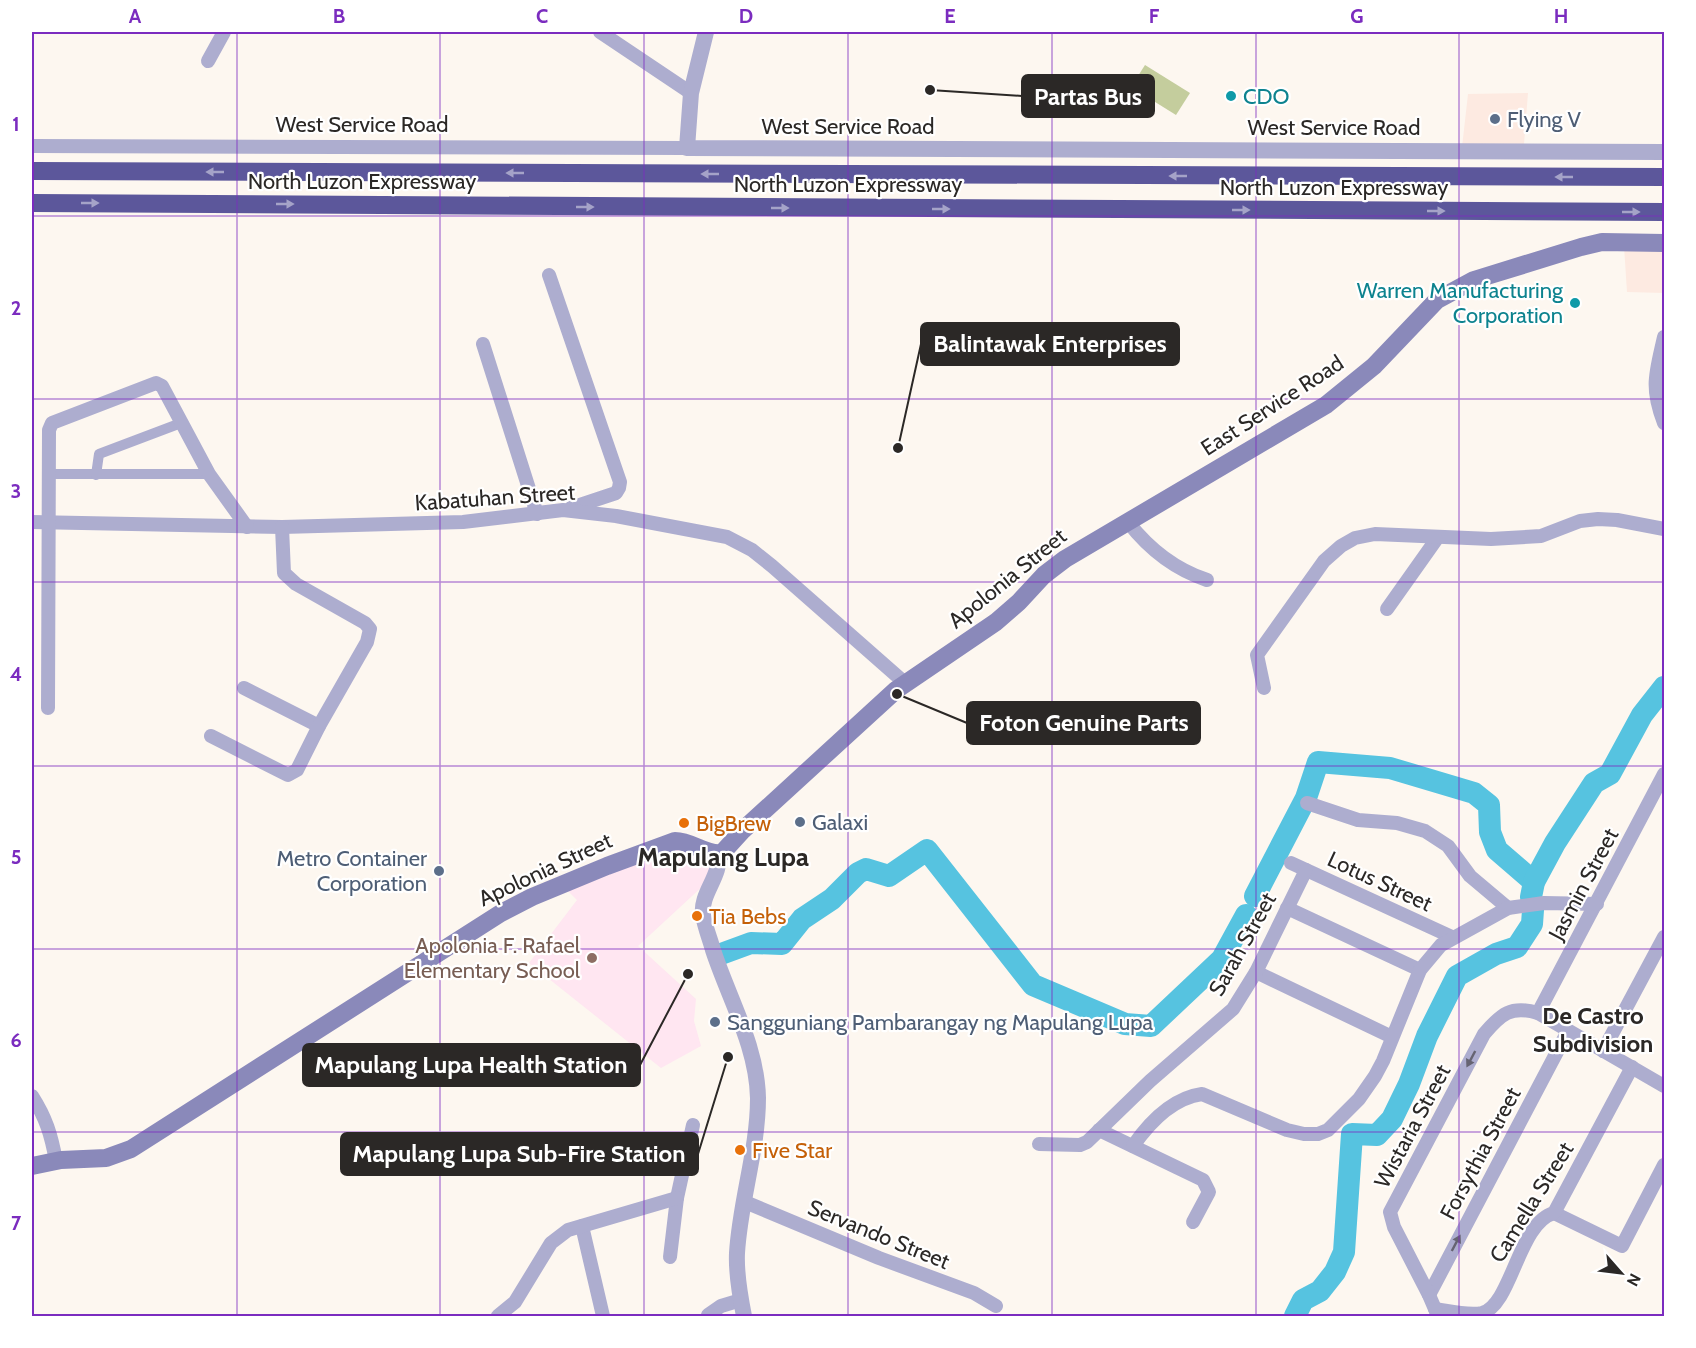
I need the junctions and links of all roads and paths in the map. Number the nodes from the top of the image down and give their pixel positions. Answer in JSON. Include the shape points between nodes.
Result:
{"nodes":[{"id":1,"x":222,"y":32,"type":"edge"},
{"id":2,"x":600,"y":32,"type":"edge"},
{"id":3,"x":625,"y":32,"type":"edge"},
{"id":4,"x":706,"y":32,"type":"edge"},
{"id":5,"x":621,"y":46,"type":"junction"},
{"id":6,"x":208,"y":61,"type":"dead end"},
{"id":7,"x":691,"y":93,"type":"junction"},
{"id":8,"x":32,"y":146,"type":"edge"},
{"id":9,"x":687,"y":148,"type":"junction"},
{"id":10,"x":1665,"y":152,"type":"edge"},
{"id":11,"x":32,"y":171,"type":"edge"},
{"id":12,"x":1665,"y":177,"type":"edge"},
{"id":13,"x":32,"y":203,"type":"edge"},
{"id":14,"x":1665,"y":212,"type":"edge"},
{"id":15,"x":1665,"y":243,"type":"edge"},
{"id":16,"x":549,"y":275,"type":"dead end"},
{"id":17,"x":1665,"y":337,"type":"edge"},
{"id":18,"x":483,"y":344,"type":"dead end"},
{"id":19,"x":181,"y":423,"type":"junction"},
{"id":20,"x":1665,"y":423,"type":"edge"},
{"id":21,"x":50,"y":474,"type":"junction"},
{"id":22,"x":209,"y":474,"type":"junction"},
{"id":23,"x":96,"y":475,"type":"junction"},
{"id":24,"x":563,"y":510,"type":"junction"},
{"id":25,"x":537,"y":514,"type":"junction"},
{"id":26,"x":32,"y":522,"type":"edge"},
{"id":27,"x":49,"y":522,"type":"junction"},
{"id":28,"x":1128,"y":522,"type":"junction"},
{"id":29,"x":247,"y":527,"type":"junction"},
{"id":30,"x":282,"y":527,"type":"junction"},
{"id":31,"x":1665,"y":529,"type":"edge"},
{"id":32,"x":1438,"y":537,"type":"junction"},
{"id":33,"x":1207,"y":580,"type":"dead end"},
{"id":34,"x":1387,"y":609,"type":"dead end"},
{"id":35,"x":905,"y":683,"type":"junction"},
{"id":36,"x":244,"y":688,"type":"dead end"},
{"id":37,"x":1264,"y":688,"type":"dead end"},
{"id":38,"x":48,"y":708,"type":"dead end"},
{"id":39,"x":319,"y":726,"type":"junction"},
{"id":40,"x":211,"y":736,"type":"dead end"},
{"id":41,"x":1665,"y":774,"type":"edge"},
{"id":42,"x":1307,"y":803,"type":"dead end"},
{"id":43,"x":718,"y":854,"type":"junction"},
{"id":44,"x":1291,"y":863,"type":"dead end"},
{"id":45,"x":1306,"y":870,"type":"junction"},
{"id":46,"x":1597,"y":904,"type":"junction"},
{"id":47,"x":1287,"y":908,"type":"junction"},
{"id":48,"x":1508,"y":908,"type":"junction"},
{"id":49,"x":1452,"y":937,"type":"junction"},
{"id":50,"x":1665,"y":937,"type":"edge"},
{"id":51,"x":1420,"y":970,"type":"junction"},
{"id":52,"x":1256,"y":972,"type":"junction"},
{"id":53,"x":1538,"y":1013,"type":"junction"},
{"id":54,"x":1568,"y":1031,"type":"junction"},
{"id":55,"x":1392,"y":1037,"type":"junction"},
{"id":56,"x":1603,"y":1051,"type":"junction"},
{"id":57,"x":1632,"y":1067,"type":"junction"},
{"id":58,"x":1665,"y":1086,"type":"edge"},
{"id":59,"x":32,"y":1096,"type":"edge"},
{"id":60,"x":693,"y":1125,"type":"dead end"},
{"id":61,"x":1099,"y":1130,"type":"junction"},
{"id":62,"x":1039,"y":1144,"type":"dead end"},
{"id":63,"x":1132,"y":1146,"type":"junction"},
{"id":64,"x":56,"y":1161,"type":"junction"},
{"id":65,"x":1665,"y":1165,"type":"edge"},
{"id":66,"x":32,"y":1166,"type":"edge"},
{"id":67,"x":677,"y":1198,"type":"junction"},
{"id":68,"x":745,"y":1202,"type":"junction"},
{"id":69,"x":1554,"y":1213,"type":"junction"},
{"id":70,"x":1193,"y":1222,"type":"dead end"},
{"id":71,"x":582,"y":1226,"type":"junction"},
{"id":72,"x":670,"y":1257,"type":"dead end"},
{"id":73,"x":1429,"y":1295,"type":"junction"},
{"id":74,"x":996,"y":1306,"type":"dead end"},
{"id":75,"x":740,"y":1312,"type":"edge"},
{"id":76,"x":1436,"y":1313,"type":"edge"},
{"id":77,"x":709,"y":1316,"type":"edge"},
{"id":78,"x":498,"y":1317,"type":"edge"},
{"id":79,"x":603,"y":1317,"type":"edge"}],
"edges":[{"from":1,"to":6,"type":"street"},
{"from":2,"to":5,"type":"street"},
{"from":3,"to":5,"type":"street"},
{"from":4,"to":7,"type":"street"},
{"from":5,"to":7,"type":"street"},
{"from":7,"to":9,"type":"street"},
{"from":8,"to":9,"type":"street","name":"West Service Road"},
{"from":9,"to":10,"type":"street","name":"West Service Road"},
{"from":12,"to":11,"type":"highway","name":"North Luzon Expressway","one_way":true},
{"from":13,"to":14,"type":"highway","name":"North Luzon Expressway","one_way":true},
{"from":15,"to":28,"type":"main road","name":"East Service Road","via":[[1602,242],[1474,280],[1449,292],[1374,366],[1326,405]]},
{"from":16,"to":24,"type":"street","via":[[620,482],[616,493]]},
{"from":17,"to":20,"type":"street","via":[[1654,384]]},
{"from":18,"to":25,"type":"street"},
{"from":19,"to":21,"type":"street","via":[[162,386],[156,383],[52,423]]},
{"from":19,"to":22,"type":"street"},
{"from":19,"to":23,"type":"street","via":[[99,454]]},
{"from":21,"to":23,"type":"street"},
{"from":21,"to":27,"type":"street"},
{"from":22,"to":23,"type":"street"},
{"from":22,"to":29,"type":"street"},
{"from":24,"to":25,"type":"street","name":"Kabatuhan Street"},
{"from":24,"to":35,"type":"street","name":"Kabatuhan Street","via":[[616,516],[740,542]]},
{"from":25,"to":30,"type":"street","name":"Kabatuhan Street","via":[[463,522]]},
{"from":26,"to":27,"type":"street","name":"Kabatuhan Street"},
{"from":27,"to":29,"type":"street","name":"Kabatuhan Street"},
{"from":27,"to":38,"type":"street"},
{"from":28,"to":33,"type":"street","via":[[1174,566]]},
{"from":28,"to":35,"type":"main road","name":"Apolonia Street","via":[[1065,558],[996,622]]},
{"from":29,"to":30,"type":"street","name":"Kabatuhan Street"},
{"from":30,"to":39,"type":"street","via":[[284,573],[289,579],[370,628],[367,642]]},
{"from":31,"to":32,"type":"street","via":[[1598,519],[1541,536]]},
{"from":32,"to":34,"type":"street"},
{"from":32,"to":37,"type":"street","via":[[1375,534],[1341,546],[1324,561],[1257,655]]},
{"from":35,"to":43,"type":"main road","name":"Apolonia Street"},
{"from":36,"to":39,"type":"street"},
{"from":39,"to":40,"type":"street","via":[[297,770],[288,775]]},
{"from":41,"to":46,"type":"street","name":"Jasmin Street"},
{"from":42,"to":48,"type":"street","via":[[1358,820],[1397,823],[1425,831],[1448,846],[1470,876]]},
{"from":43,"to":64,"type":"main road","name":"Apolonia Street","via":[[675,841],[532,897],[463,935],[131,1149],[106,1158]]},
{"from":43,"to":68,"type":"street","via":[[703,913],[749,1047],[756,1080],[757,1111]]},
{"from":44,"to":45,"type":"street","name":"Lotus Street"},
{"from":45,"to":47,"type":"street","name":"Sarah Street"},
{"from":45,"to":49,"type":"street","name":"Lotus Street"},
{"from":46,"to":48,"type":"street","via":[[1544,903]]},
{"from":46,"to":53,"type":"street","name":"Jasmin Street"},
{"from":47,"to":51,"type":"street"},
{"from":47,"to":52,"type":"street","name":"Sarah Street"},
{"from":48,"to":49,"type":"street"},
{"from":49,"to":51,"type":"street"},
{"from":50,"to":56,"type":"street"},
{"from":51,"to":55,"type":"street"},
{"from":52,"to":55,"type":"street"},
{"from":52,"to":61,"type":"street","name":"Sarah Street","via":[[1233,1009]]},
{"from":53,"to":54,"type":"street"},
{"from":53,"to":73,"type":"street","name":"Wistaria Street","one_way":true,"via":[[1505,1013],[1484,1034],[1390,1212]]},
{"from":54,"to":56,"type":"street"},
{"from":73,"to":54,"type":"street","name":"Forsythia Street","one_way":true},
{"from":55,"to":63,"type":"street","via":[[1375,1076],[1359,1099],[1328,1130],[1318,1134],[1287,1130],[1202,1094],[1184,1099],[1158,1116]]},
{"from":56,"to":57,"type":"street"},
{"from":57,"to":58,"type":"street"},
{"from":57,"to":69,"type":"street","name":"Camella Street"},
{"from":59,"to":64,"type":"street","via":[[51,1133]]},
{"from":60,"to":67,"type":"street"},
{"from":61,"to":62,"type":"street","name":"Sarah Street","via":[[1080,1145]]},
{"from":61,"to":63,"type":"street"},
{"from":63,"to":70,"type":"street","via":[[1203,1180],[1209,1192]]},
{"from":64,"to":66,"type":"main road","name":"Apolonia Street"},
{"from":65,"to":69,"type":"street","via":[[1622,1246]]},
{"from":67,"to":71,"type":"street"},
{"from":67,"to":72,"type":"street"},
{"from":68,"to":74,"type":"street","name":"Servando Street","via":[[974,1293]]},
{"from":68,"to":75,"type":"street","via":[[737,1253]]},
{"from":69,"to":76,"type":"street","name":"Camella Street","via":[[1546,1215],[1533,1230],[1490,1309],[1477,1314]]},
{"from":71,"to":78,"type":"street","via":[[568,1230],[551,1243],[515,1302]]},
{"from":71,"to":79,"type":"street"},
{"from":73,"to":76,"type":"street"},
{"from":75,"to":77,"type":"street","via":[[721,1306]]}]}
